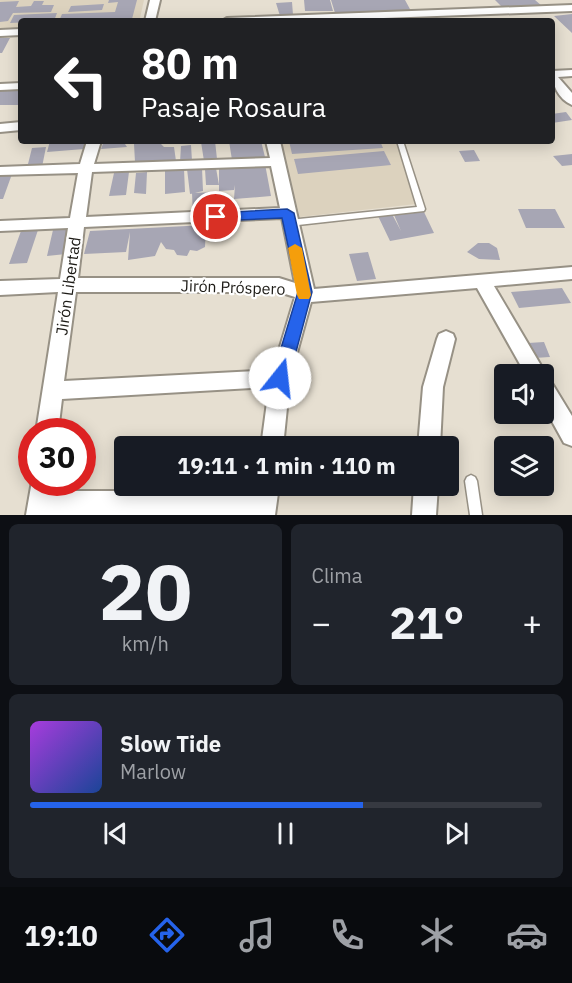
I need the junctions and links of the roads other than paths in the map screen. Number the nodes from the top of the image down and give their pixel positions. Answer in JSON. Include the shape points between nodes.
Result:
{"nodes":[{"id":1,"x":155,"y":0,"type":"edge"},
{"id":2,"x":484,"y":0,"type":"edge"},
{"id":3,"x":572,"y":10,"type":"edge"},
{"id":4,"x":497,"y":16,"type":"edge"},
{"id":5,"x":151,"y":18,"type":"edge"},
{"id":6,"x":390,"y":18,"type":"edge"},
{"id":7,"x":441,"y":18,"type":"edge"},
{"id":8,"x":18,"y":32,"type":"edge"},
{"id":9,"x":0,"y":33,"type":"edge"},
{"id":10,"x":572,"y":74,"type":"edge"},
{"id":11,"x":555,"y":76,"type":"edge"},
{"id":12,"x":555,"y":80,"type":"edge"},
{"id":13,"x":18,"y":86,"type":"edge"},
{"id":14,"x":0,"y":87,"type":"edge"},
{"id":15,"x":572,"y":101,"type":"edge"},
{"id":16,"x":18,"y":126,"type":"edge"},
{"id":17,"x":0,"y":128,"type":"edge"},
{"id":18,"x":93,"y":144,"type":"edge"},
{"id":19,"x":274,"y":144,"type":"edge"},
{"id":20,"x":401,"y":144,"type":"edge"},
{"id":21,"x":277,"y":162,"type":"junction"},
{"id":22,"x":86,"y":166,"type":"junction"},
{"id":23,"x":0,"y":171,"type":"edge"},
{"id":24,"x":288,"y":218,"type":"junction"},
{"id":25,"x":77,"y":223,"type":"junction"},
{"id":26,"x":0,"y":226,"type":"edge"},
{"id":27,"x":572,"y":273,"type":"edge"},
{"id":28,"x":481,"y":280,"type":"junction"},
{"id":29,"x":69,"y":285,"type":"junction"},
{"id":30,"x":0,"y":288,"type":"edge"},
{"id":31,"x":305,"y":292,"type":"junction"},
{"id":32,"x":446,"y":339,"type":"dead end"},
{"id":33,"x":530,"y":364,"type":"edge"},
{"id":34,"x":280,"y":378,"type":"junction"},
{"id":35,"x":52,"y":390,"type":"junction"},
{"id":36,"x":554,"y":405,"type":"edge"},
{"id":37,"x":49,"y":418,"type":"edge"},
{"id":38,"x":273,"y":436,"type":"edge"},
{"id":39,"x":430,"y":436,"type":"edge"},
{"id":40,"x":572,"y":436,"type":"edge"},
{"id":41,"x":471,"y":481,"type":"dead end"},
{"id":42,"x":425,"y":496,"type":"edge"},
{"id":43,"x":40,"y":500,"type":"edge"},
{"id":44,"x":265,"y":501,"type":"edge"},
{"id":45,"x":424,"y":515,"type":"edge"},
{"id":46,"x":476,"y":515,"type":"edge"}],
"edges":[{"from":1,"to":5,"type":"street"},
{"from":2,"to":4,"type":"street"},
{"from":3,"to":4,"type":"street"},
{"from":4,"to":6,"type":"street"},
{"from":4,"to":7,"type":"street"},
{"from":8,"to":9,"type":"street"},
{"from":10,"to":11,"type":"street"},
{"from":12,"to":15,"type":"street"},
{"from":13,"to":14,"type":"street"},
{"from":16,"to":17,"type":"street"},
{"from":18,"to":22,"type":"street","name":"Jirón Libertad"},
{"from":19,"to":21,"type":"street"},
{"from":20,"to":24,"type":"lane","via":[[421,209]]},
{"from":21,"to":22,"type":"street"},
{"from":21,"to":24,"type":"street"},
{"from":22,"to":23,"type":"street"},
{"from":22,"to":25,"type":"street","name":"Jirón Libertad"},
{"from":24,"to":25,"type":"street"},
{"from":24,"to":31,"type":"street"},
{"from":25,"to":26,"type":"street"},
{"from":25,"to":29,"type":"street","name":"Jirón Libertad"},
{"from":27,"to":28,"type":"street","name":"Jirón Próspero"},
{"from":28,"to":31,"type":"street","name":"Jirón Próspero","via":[[314,296]]},
{"from":28,"to":33,"type":"street"},
{"from":29,"to":30,"type":"street","name":"Jirón Próspero"},
{"from":29,"to":31,"type":"street","name":"Jirón Próspero","via":[[279,285]]},
{"from":29,"to":35,"type":"street","name":"Jirón Libertad"},
{"from":31,"to":34,"type":"street"},
{"from":32,"to":39,"type":"street","via":[[433,387]]},
{"from":34,"to":35,"type":"street"},
{"from":34,"to":38,"type":"street"},
{"from":35,"to":37,"type":"street","name":"Jirón Libertad"},
{"from":36,"to":40,"type":"street"},
{"from":41,"to":46,"type":"lane"},
{"from":42,"to":45,"type":"street"},
{"from":43,"to":44,"type":"street"}]}
